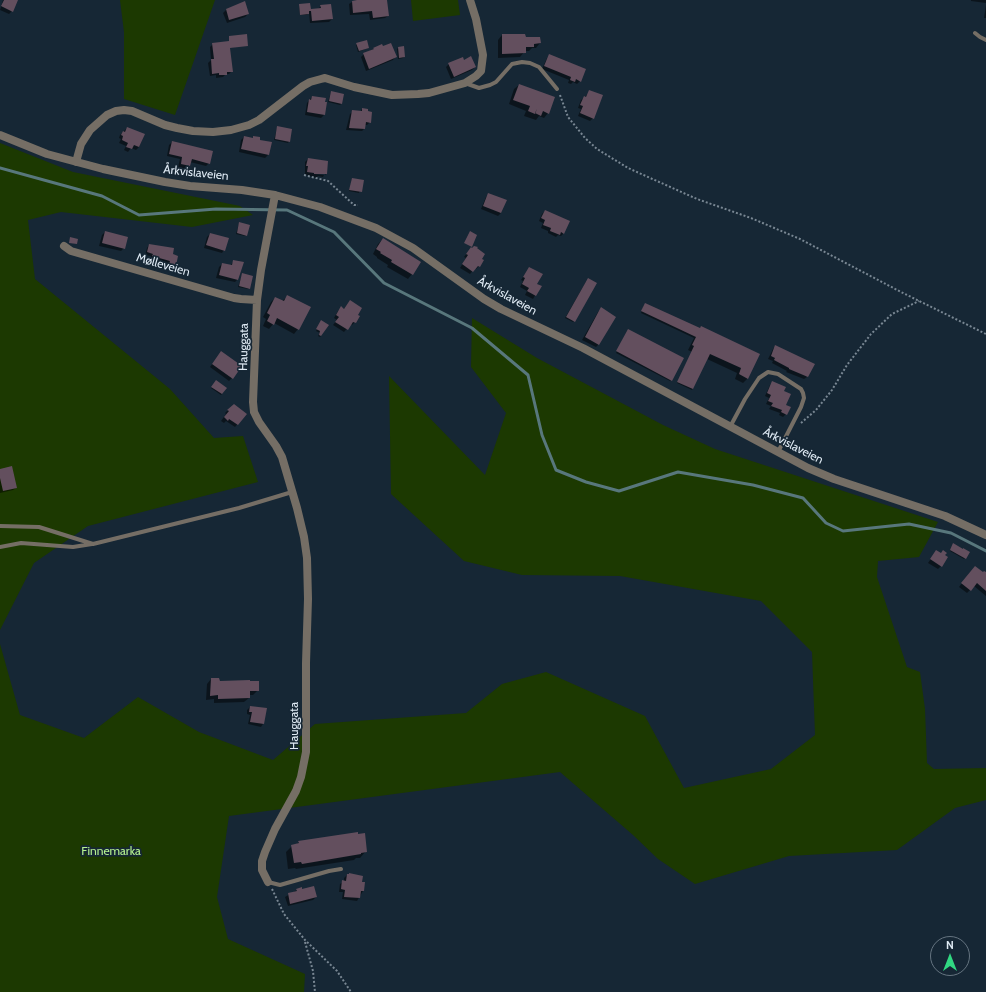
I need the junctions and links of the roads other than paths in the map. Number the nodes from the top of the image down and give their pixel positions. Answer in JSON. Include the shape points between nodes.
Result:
{"nodes":[{"id":1,"x":470,"y":0,"type":"edge"},
{"id":2,"x":975,"y":33,"type":"dead end"},
{"id":3,"x":986,"y":40,"type":"edge"},
{"id":4,"x":465,"y":83,"type":"junction"},
{"id":5,"x":557,"y":89,"type":"road end"},
{"id":6,"x":0,"y":135,"type":"edge"},
{"id":7,"x":76,"y":162,"type":"junction"},
{"id":8,"x":274,"y":199,"type":"junction"},
{"id":9,"x":64,"y":246,"type":"dead end"},
{"id":10,"x":257,"y":300,"type":"junction"},
{"id":11,"x":730,"y":427,"type":"junction"},
{"id":12,"x":777,"y":452,"type":"junction"},
{"id":13,"x":292,"y":492,"type":"junction"},
{"id":14,"x":0,"y":526,"type":"edge"},
{"id":15,"x":986,"y":535,"type":"edge"},
{"id":16,"x":93,"y":544,"type":"junction"},
{"id":17,"x":0,"y":547,"type":"edge"},
{"id":18,"x":340,"y":869,"type":"dead end"},
{"id":19,"x":268,"y":882,"type":"joint"}],
"edges":[{"from":1,"to":4,"type":"street","via":[[476,18],[483,60],[481,71]]},
{"from":2,"to":3,"type":"lane"},
{"from":4,"to":5,"type":"lane","via":[[479,88],[490,85],[512,64],[522,62],[539,67]]},
{"from":4,"to":7,"type":"street","via":[[429,93],[392,95],[325,78],[303,86],[270,113],[254,122],[231,130],[212,132],[181,129],[132,111],[116,111],[107,115],[90,130],[80,147]]},
{"from":6,"to":7,"type":"street","name":"Årkvislaveien","via":[[47,154]]},
{"from":7,"to":8,"type":"street","name":"Årkvislaveien","via":[[164,182],[253,191]]},
{"from":8,"to":10,"type":"street","name":"Hauggata"},
{"from":8,"to":11,"type":"street","name":"Årkvislaveien","via":[[320,207],[376,228],[413,248],[484,299],[583,348]]},
{"from":9,"to":10,"type":"street","name":"Mølleveien","via":[[71,251],[212,292],[241,300]]},
{"from":10,"to":13,"type":"street","name":"Hauggata","via":[[254,412],[282,457]]},
{"from":11,"to":12,"type":"street","name":"Årkvislaveien"},
{"from":11,"to":12,"type":"lane","via":[[756,382],[763,375],[773,372],[792,382],[801,389],[803,403]]},
{"from":12,"to":15,"type":"street","name":"Årkvislaveien","via":[[834,480],[945,516]]},
{"from":13,"to":16,"type":"lane","via":[[239,508]]},
{"from":13,"to":19,"type":"street","name":"Hauggata","via":[[304,537],[308,578],[306,752],[296,791],[264,852],[262,870]]},
{"from":14,"to":16,"type":"lane","via":[[39,527]]},
{"from":16,"to":17,"type":"lane","via":[[73,547],[21,543]]},
{"from":18,"to":19,"type":"lane","via":[[280,885]]}]}
